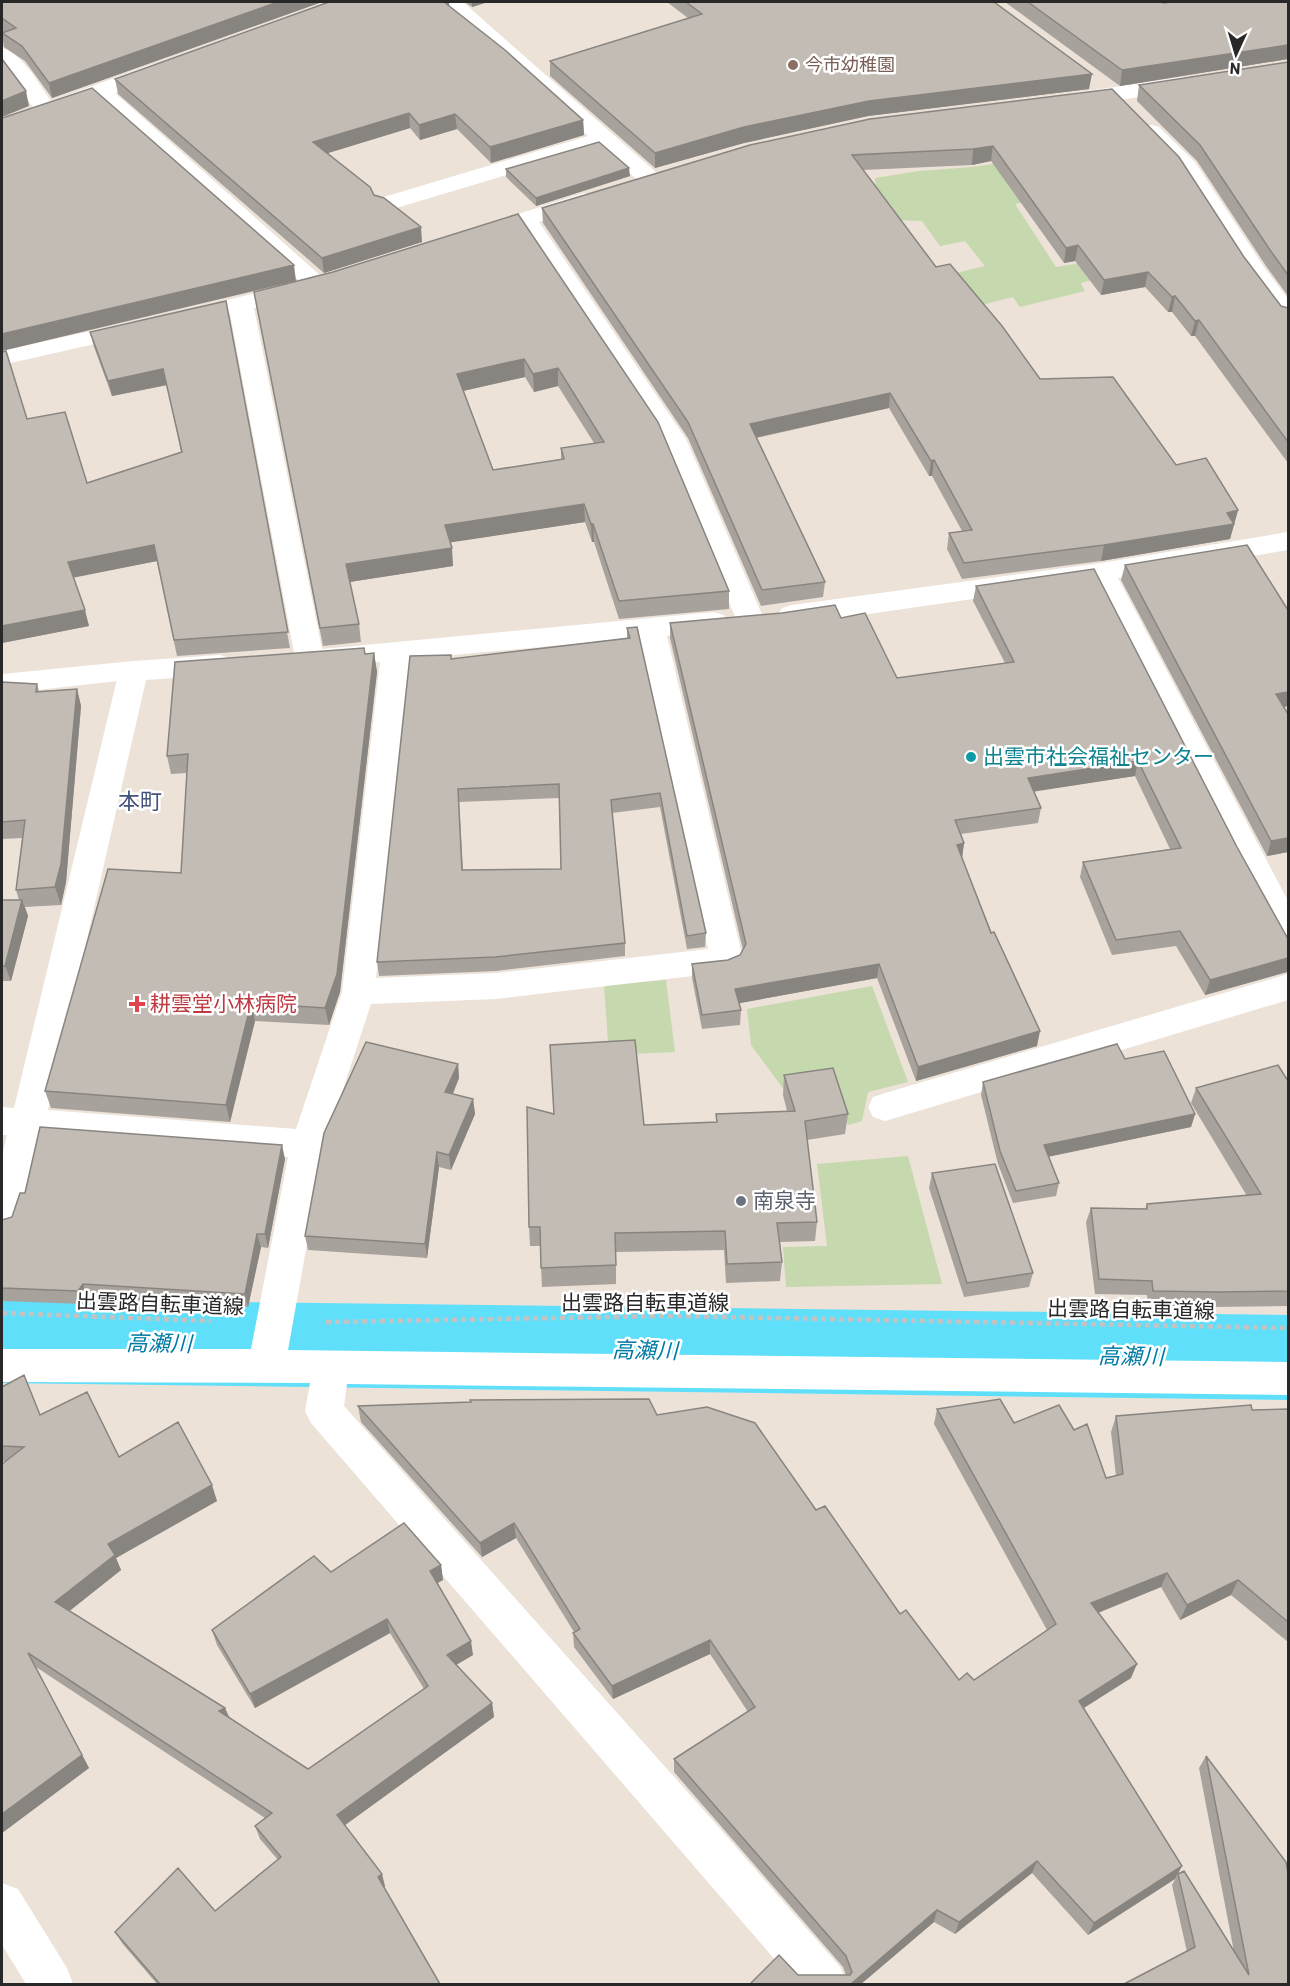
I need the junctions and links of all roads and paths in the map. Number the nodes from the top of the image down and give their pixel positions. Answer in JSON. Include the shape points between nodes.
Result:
{"nodes":[{"id":1,"x":451,"y":2,"type":"edge"},
{"id":2,"x":2,"y":55,"type":"edge"},
{"id":3,"x":178,"y":63,"type":"edge"},
{"id":4,"x":1088,"y":75,"type":"edge"},
{"id":5,"x":1208,"y":80,"type":"edge"},
{"id":6,"x":99,"y":91,"type":"junction"},
{"id":7,"x":1056,"y":102,"type":"edge"},
{"id":8,"x":1128,"y":108,"type":"junction"},
{"id":9,"x":47,"y":110,"type":"junction"},
{"id":10,"x":2,"y":126,"type":"edge"},
{"id":11,"x":604,"y":138,"type":"junction"},
{"id":12,"x":628,"y":186,"type":"edge"},
{"id":13,"x":605,"y":193,"type":"edge"},
{"id":14,"x":385,"y":204,"type":"edge"},
{"id":15,"x":525,"y":219,"type":"junction"},
{"id":16,"x":459,"y":240,"type":"edge"},
{"id":17,"x":241,"y":304,"type":"junction"},
{"id":18,"x":1288,"y":315,"type":"edge"},
{"id":19,"x":2,"y":358,"type":"edge"},
{"id":20,"x":1288,"y":541,"type":"edge"},
{"id":21,"x":1101,"y":572,"type":"junction"},
{"id":22,"x":750,"y":619,"type":"junction"},
{"id":23,"x":651,"y":628,"type":"junction"},
{"id":24,"x":396,"y":652,"type":"junction"},
{"id":25,"x":250,"y":663,"type":"edge"},
{"id":26,"x":134,"y":671,"type":"junction"},
{"id":27,"x":2,"y":684,"type":"edge"},
{"id":28,"x":1288,"y":931,"type":"edge"},
{"id":29,"x":1288,"y":987,"type":"edge"},
{"id":30,"x":358,"y":992,"type":"junction"},
{"id":31,"x":885,"y":1107,"type":"dead end"},
{"id":32,"x":15,"y":1122,"type":"edge"},
{"id":33,"x":308,"y":1144,"type":"junction"},
{"id":34,"x":2,"y":1218,"type":"edge"},
{"id":35,"x":2,"y":1313,"type":"edge"},
{"id":36,"x":276,"y":1323,"type":"junction"},
{"id":37,"x":1288,"y":1328,"type":"edge"},
{"id":38,"x":2,"y":1366,"type":"edge"},
{"id":39,"x":265,"y":1366,"type":"junction"},
{"id":40,"x":331,"y":1367,"type":"junction"},
{"id":41,"x":1288,"y":1378,"type":"edge"},
{"id":42,"x":2,"y":1905,"type":"edge"},
{"id":43,"x":51,"y":1984,"type":"edge"},
{"id":44,"x":825,"y":1984,"type":"edge"}],
"edges":[{"from":1,"to":11,"type":"street"},
{"from":2,"to":9,"type":"street"},
{"from":3,"to":6,"type":"street"},
{"from":4,"to":8,"type":"street"},
{"from":5,"to":8,"type":"street"},
{"from":6,"to":9,"type":"street"},
{"from":6,"to":17,"type":"street","via":[[328,282]]},
{"from":7,"to":8,"type":"street"},
{"from":8,"to":18,"type":"street","via":[[1187,167],[1254,271]]},
{"from":9,"to":10,"type":"street"},
{"from":11,"to":12,"type":"street","via":[[661,176]]},
{"from":11,"to":14,"type":"street"},
{"from":13,"to":15,"type":"street"},
{"from":15,"to":16,"type":"street"},
{"from":15,"to":22,"type":"street","via":[[673,439]]},
{"from":17,"to":19,"type":"street"},
{"from":17,"to":24,"type":"street","via":[[297,659]]},
{"from":20,"to":21,"type":"street"},
{"from":21,"to":22,"type":"street"},
{"from":21,"to":28,"type":"street"},
{"from":22,"to":23,"type":"street"},
{"from":23,"to":24,"type":"street"},
{"from":23,"to":30,"type":"street","via":[[728,959],[496,986]]},
{"from":24,"to":30,"type":"street"},
{"from":25,"to":26,"type":"street"},
{"from":26,"to":27,"type":"street"},
{"from":26,"to":32,"type":"street"},
{"from":29,"to":31,"type":"street"},
{"from":30,"to":33,"type":"street"},
{"from":32,"to":33,"type":"street"},
{"from":32,"to":34,"type":"street"},
{"from":33,"to":36,"type":"street"},
{"from":35,"to":36,"type":"path","name":"出雲路自転車道線"},
{"from":36,"to":37,"type":"path","name":"出雲路自転車道線","via":[[670,1316]]},
{"from":36,"to":39,"type":"street"},
{"from":38,"to":39,"type":"street"},
{"from":39,"to":40,"type":"street"},
{"from":40,"to":41,"type":"street"},
{"from":40,"to":44,"type":"street","via":[[324,1411]]},
{"from":42,"to":43,"type":"street"}]}
